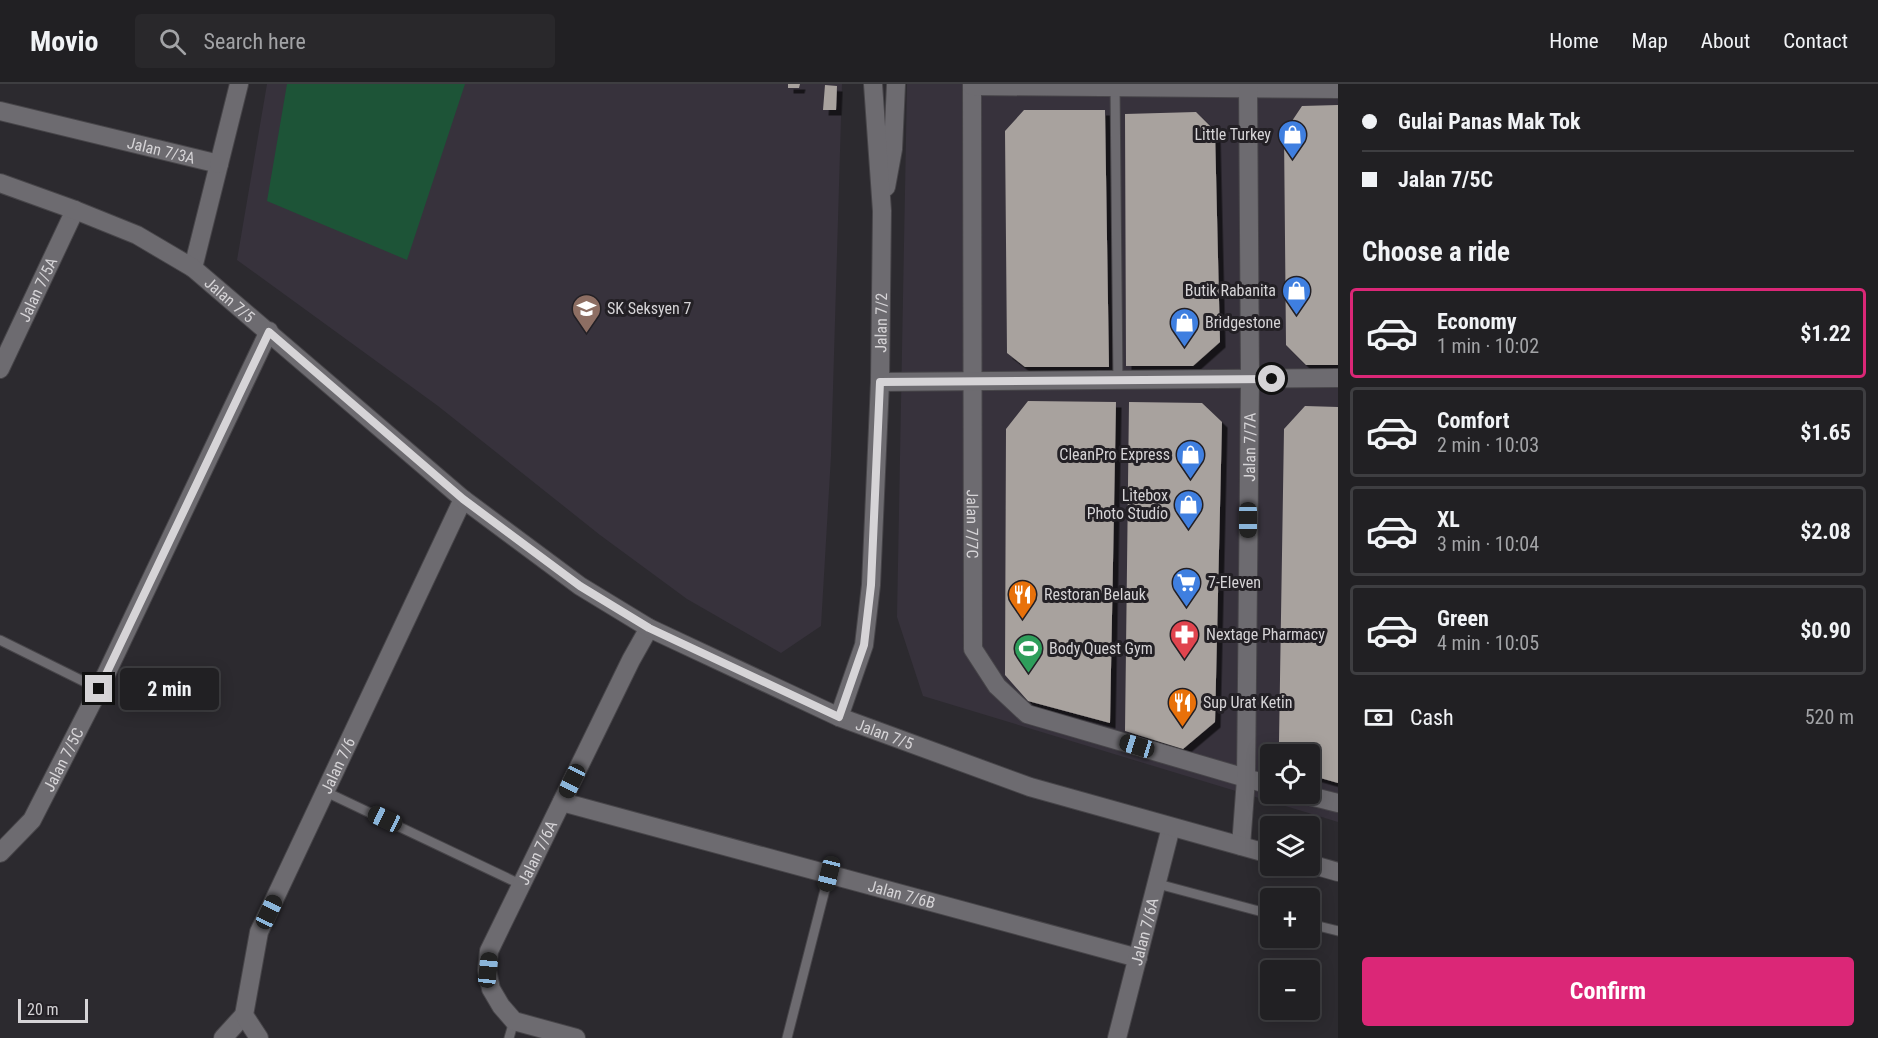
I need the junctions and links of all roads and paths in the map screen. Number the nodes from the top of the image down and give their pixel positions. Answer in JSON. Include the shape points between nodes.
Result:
{"nodes":[{"id":1,"x":239,"y":84,"type":"edge"},
{"id":2,"x":873,"y":84,"type":"edge"},
{"id":3,"x":896,"y":84,"type":"edge"},
{"id":4,"x":972,"y":85,"type":"edge"},
{"id":5,"x":1115,"y":86,"type":"edge"},
{"id":6,"x":1248,"y":86,"type":"edge"},
{"id":7,"x":1338,"y":89,"type":"edge"},
{"id":8,"x":0,"y":111,"type":"edge"},
{"id":9,"x":219,"y":164,"type":"junction"},
{"id":10,"x":0,"y":183,"type":"edge"},
{"id":11,"x":75,"y":210,"type":"junction"},
{"id":12,"x":882,"y":211,"type":"junction"},
{"id":13,"x":193,"y":268,"type":"junction"},
{"id":14,"x":269,"y":332,"type":"junction"},
{"id":15,"x":0,"y":369,"type":"edge"},
{"id":16,"x":1338,"y":378,"type":"edge"},
{"id":17,"x":1250,"y":379,"type":"junction"},
{"id":18,"x":973,"y":381,"type":"junction"},
{"id":19,"x":1118,"y":381,"type":"junction"},
{"id":20,"x":880,"y":382,"type":"junction"},
{"id":21,"x":463,"y":499,"type":"junction"},
{"id":22,"x":649,"y":628,"type":"junction"},
{"id":23,"x":0,"y":640,"type":"edge"},
{"id":24,"x":99,"y":689,"type":"junction"},
{"id":25,"x":839,"y":717,"type":"junction"},
{"id":26,"x":1246,"y":779,"type":"junction"},
{"id":27,"x":1260,"y":782,"type":"edge"},
{"id":28,"x":326,"y":792,"type":"junction"},
{"id":29,"x":1320,"y":798,"type":"edge"},
{"id":30,"x":562,"y":802,"type":"junction"},
{"id":31,"x":1338,"y":803,"type":"edge"},
{"id":32,"x":1172,"y":827,"type":"junction"},
{"id":33,"x":1241,"y":846,"type":"junction"},
{"id":34,"x":1260,"y":851,"type":"edge"},
{"id":35,"x":0,"y":853,"type":"edge"},
{"id":36,"x":1320,"y":867,"type":"edge"},
{"id":37,"x":1338,"y":872,"type":"edge"},
{"id":38,"x":829,"y":874,"type":"junction"},
{"id":39,"x":1158,"y":884,"type":"junction"},
{"id":40,"x":522,"y":885,"type":"junction"},
{"id":41,"x":1260,"y":911,"type":"edge"},
{"id":42,"x":1320,"y":926,"type":"edge"},
{"id":43,"x":1338,"y":931,"type":"edge"},
{"id":44,"x":1138,"y":958,"type":"junction"},
{"id":45,"x":244,"y":1016,"type":"junction"},
{"id":46,"x":512,"y":1029,"type":"edge"},
{"id":47,"x":223,"y":1038,"type":"edge"},
{"id":48,"x":259,"y":1038,"type":"edge"},
{"id":49,"x":576,"y":1038,"type":"edge"},
{"id":50,"x":787,"y":1038,"type":"edge"},
{"id":51,"x":1117,"y":1038,"type":"edge"}],
"edges":[{"from":1,"to":9,"type":"street"},
{"from":2,"to":12,"type":"street","name":"Jalan 7/2"},
{"from":3,"to":12,"type":"street","name":"Jalan 7/2","via":[[893,149]]},
{"from":4,"to":5,"type":"street"},
{"from":4,"to":18,"type":"street","name":"Jalan 7/7C"},
{"from":5,"to":6,"type":"street"},
{"from":5,"to":19,"type":"lane"},
{"from":6,"to":7,"type":"street"},
{"from":6,"to":17,"type":"street","name":"Jalan 7/7A"},
{"from":8,"to":9,"type":"street","name":"Jalan 7/3A"},
{"from":9,"to":13,"type":"street","name":"Jalan 7/3A"},
{"from":10,"to":11,"type":"street","name":"Jalan 7/5"},
{"from":11,"to":13,"type":"street","name":"Jalan 7/5","via":[[137,235]]},
{"from":11,"to":15,"type":"street","name":"Jalan 7/5A"},
{"from":12,"to":20,"type":"street","name":"Jalan 7/2"},
{"from":13,"to":14,"type":"street","name":"Jalan 7/5"},
{"from":14,"to":21,"type":"street","name":"Jalan 7/5"},
{"from":14,"to":24,"type":"street","name":"Jalan 7/5C"},
{"from":16,"to":17,"type":"street"},
{"from":17,"to":19,"type":"street"},
{"from":17,"to":26,"type":"street","name":"Jalan 7/7A"},
{"from":18,"to":19,"type":"street"},
{"from":18,"to":20,"type":"street"},
{"from":18,"to":26,"type":"street","name":"Jalan 7/7C","via":[[973,649],[997,686],[1027,714]]},
{"from":20,"to":25,"type":"street","name":"Jalan 7/2","via":[[871,585],[864,645]]},
{"from":21,"to":22,"type":"street","name":"Jalan 7/5","via":[[580,586]]},
{"from":21,"to":28,"type":"street","name":"Jalan 7/6"},
{"from":22,"to":25,"type":"street","name":"Jalan 7/5"},
{"from":22,"to":30,"type":"street","name":"Jalan 7/6A"},
{"from":23,"to":24,"type":"lane"},
{"from":24,"to":35,"type":"street","name":"Jalan 7/5C","via":[[32,820]]},
{"from":25,"to":32,"type":"street","name":"Jalan 7/5","via":[[1030,787]]},
{"from":26,"to":27,"type":"street","name":"Jalan 7/7C"},
{"from":26,"to":33,"type":"street","name":"Jalan 7/7A"},
{"from":28,"to":40,"type":"lane"},
{"from":28,"to":45,"type":"street","name":"Jalan 7/6","via":[[259,932]]},
{"from":29,"to":31,"type":"street"},
{"from":30,"to":38,"type":"street","name":"Jalan 7/6B"},
{"from":30,"to":40,"type":"street","name":"Jalan 7/6A"},
{"from":32,"to":33,"type":"street","name":"Jalan 7/5"},
{"from":32,"to":39,"type":"street","name":"Jalan 7/6A"},
{"from":33,"to":34,"type":"street","name":"Jalan 7/5"},
{"from":36,"to":37,"type":"street"},
{"from":38,"to":44,"type":"street","name":"Jalan 7/6B"},
{"from":38,"to":50,"type":"lane"},
{"from":39,"to":41,"type":"lane"},
{"from":39,"to":44,"type":"street","name":"Jalan 7/6A"},
{"from":40,"to":46,"type":"street","name":"Jalan 7/6A","via":[[489,951],[491,989]]},
{"from":42,"to":43,"type":"lane"},
{"from":44,"to":51,"type":"street","name":"Jalan 7/6A"},
{"from":45,"to":47,"type":"street"},
{"from":45,"to":48,"type":"street"},
{"from":46,"to":49,"type":"street","name":"Jalan 7/6A"}]}
